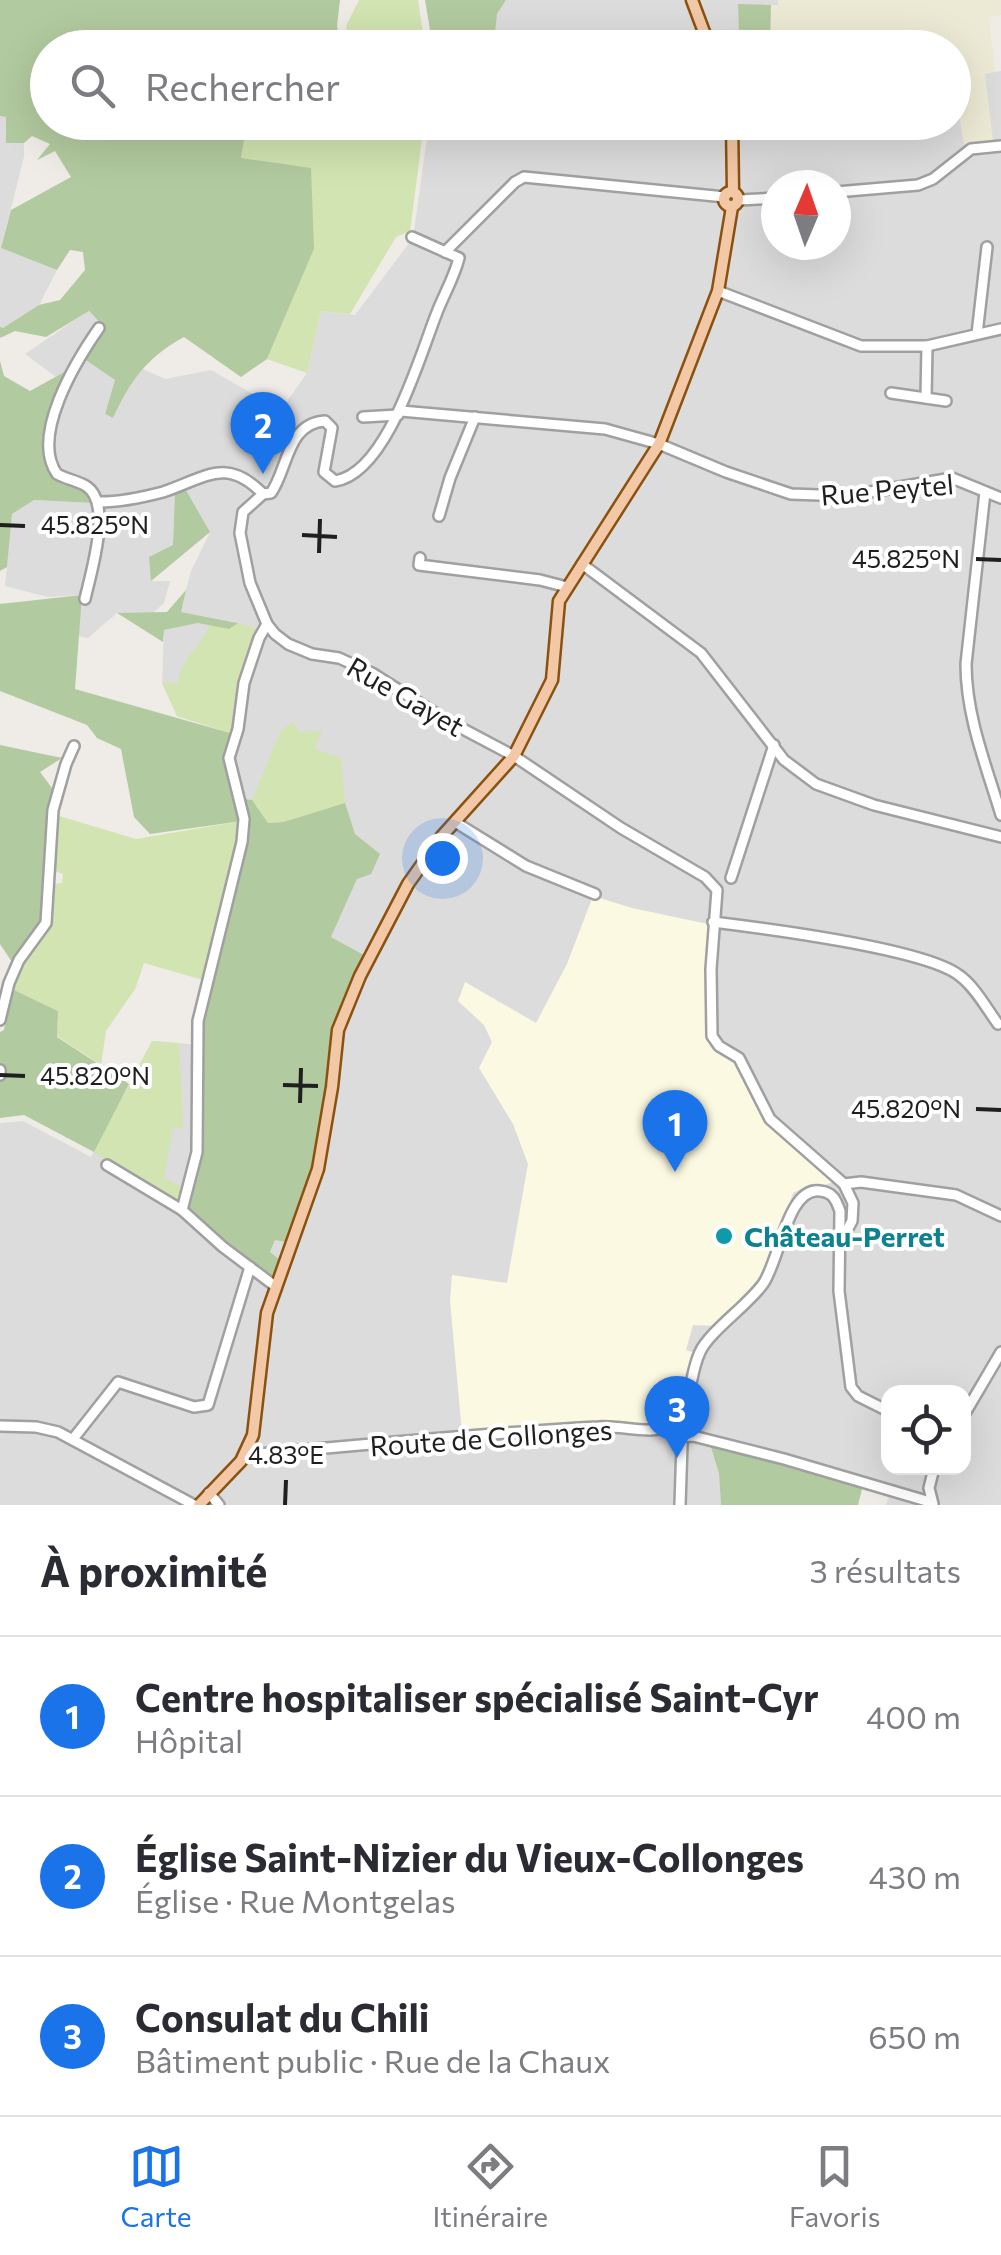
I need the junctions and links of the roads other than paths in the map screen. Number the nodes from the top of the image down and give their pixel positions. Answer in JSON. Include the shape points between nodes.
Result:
{"nodes":[{"id":1,"x":692,"y":0,"type":"edge"},
{"id":2,"x":703,"y":30,"type":"edge"},
{"id":3,"x":732,"y":140,"type":"edge"},
{"id":4,"x":1001,"y":146,"type":"edge"},
{"id":5,"x":851,"y":191,"type":"edge"},
{"id":6,"x":761,"y":198,"type":"edge"},
{"id":7,"x":732,"y":199,"type":"junction"},
{"id":8,"x":412,"y":237,"type":"dead end"},
{"id":9,"x":987,"y":247,"type":"dead end"},
{"id":10,"x":445,"y":252,"type":"junction"},
{"id":11,"x":718,"y":290,"type":"junction"},
{"id":12,"x":99,"y":328,"type":"dead end"},
{"id":13,"x":1001,"y":329,"type":"edge"},
{"id":14,"x":978,"y":334,"type":"junction"},
{"id":15,"x":927,"y":346,"type":"junction"},
{"id":16,"x":891,"y":393,"type":"dead end"},
{"id":17,"x":926,"y":398,"type":"junction"},
{"id":18,"x":946,"y":400,"type":"dead end"},
{"id":19,"x":400,"y":413,"type":"junction"},
{"id":20,"x":363,"y":417,"type":"dead end"},
{"id":21,"x":475,"y":417,"type":"junction"},
{"id":22,"x":658,"y":444,"type":"junction"},
{"id":23,"x":985,"y":492,"type":"junction"},
{"id":24,"x":264,"y":494,"type":"junction"},
{"id":25,"x":1001,"y":498,"type":"edge"},
{"id":26,"x":100,"y":502,"type":"junction"},
{"id":27,"x":440,"y":516,"type":"dead end"},
{"id":28,"x":420,"y":558,"type":"dead end"},
{"id":29,"x":582,"y":564,"type":"junction"},
{"id":30,"x":567,"y":588,"type":"junction"},
{"id":31,"x":86,"y":598,"type":"dead end"},
{"id":32,"x":267,"y":624,"type":"junction"},
{"id":33,"x":74,"y":746,"type":"dead end"},
{"id":34,"x":774,"y":746,"type":"junction"},
{"id":35,"x":514,"y":756,"type":"junction"},
{"id":36,"x":1001,"y":816,"type":"edge"},
{"id":37,"x":455,"y":822,"type":"junction"},
{"id":38,"x":1001,"y":837,"type":"edge"},
{"id":39,"x":732,"y":878,"type":"dead end"},
{"id":40,"x":596,"y":894,"type":"dead end"},
{"id":41,"x":713,"y":922,"type":"junction"},
{"id":42,"x":0,"y":1020,"type":"edge"},
{"id":43,"x":998,"y":1024,"type":"dead end"},
{"id":44,"x":108,"y":1165,"type":"dead end"},
{"id":45,"x":844,"y":1184,"type":"junction"},
{"id":46,"x":182,"y":1210,"type":"junction"},
{"id":47,"x":1001,"y":1216,"type":"edge"},
{"id":48,"x":840,"y":1243,"type":"junction"},
{"id":49,"x":250,"y":1268,"type":"junction"},
{"id":50,"x":275,"y":1286,"type":"junction"},
{"id":51,"x":1001,"y":1352,"type":"edge"},
{"id":52,"x":971,"y":1403,"type":"edge"},
{"id":53,"x":881,"y":1408,"type":"edge"},
{"id":54,"x":0,"y":1426,"type":"edge"},
{"id":55,"x":674,"y":1426,"type":"junction"},
{"id":56,"x":680,"y":1437,"type":"junction"},
{"id":57,"x":74,"y":1440,"type":"junction"},
{"id":58,"x":248,"y":1451,"type":"junction"},
{"id":59,"x":932,"y":1475,"type":"edge"},
{"id":60,"x":209,"y":1494,"type":"junction"},
{"id":61,"x":933,"y":1504,"type":"edge"},
{"id":62,"x":196,"y":1505,"type":"edge"},
{"id":63,"x":219,"y":1505,"type":"edge"},
{"id":64,"x":680,"y":1505,"type":"edge"}],
"edges":[{"from":1,"to":2,"type":"main road"},
{"from":3,"to":7,"type":"main road"},
{"from":4,"to":5,"type":"street","via":[[972,149],[918,186]]},
{"from":6,"to":7,"type":"street"},
{"from":7,"to":10,"type":"street","via":[[524,177]]},
{"from":7,"to":11,"type":"main road"},
{"from":8,"to":10,"type":"street"},
{"from":9,"to":14,"type":"street"},
{"from":10,"to":19,"type":"street","via":[[459,258]]},
{"from":11,"to":15,"type":"street","via":[[861,346]]},
{"from":11,"to":22,"type":"main road"},
{"from":12,"to":26,"type":"street","via":[[70,372],[52,426],[50,456],[57,474],[90,489]]},
{"from":13,"to":14,"type":"street"},
{"from":14,"to":15,"type":"street"},
{"from":15,"to":17,"type":"street"},
{"from":16,"to":17,"type":"street"},
{"from":17,"to":18,"type":"street"},
{"from":19,"to":20,"type":"street","name":"Rue Peytel"},
{"from":19,"to":21,"type":"street","name":"Rue Peytel"},
{"from":19,"to":24,"type":"street","via":[[368,460],[335,481],[324,472],[332,428],[315,421],[301,430],[278,483]]},
{"from":21,"to":22,"type":"street","name":"Rue Peytel","via":[[605,429]]},
{"from":21,"to":27,"type":"street"},
{"from":22,"to":23,"type":"street","name":"Rue Peytel","via":[[803,496],[952,478]]},
{"from":22,"to":29,"type":"main road"},
{"from":23,"to":25,"type":"street","name":"Rue Peytel"},
{"from":23,"to":36,"type":"street","via":[[966,690]]},
{"from":24,"to":26,"type":"street","via":[[243,476],[218,472],[160,493]]},
{"from":24,"to":32,"type":"street","via":[[243,512],[240,533]]},
{"from":26,"to":31,"type":"street"},
{"from":28,"to":30,"type":"street","via":[[419,565]]},
{"from":29,"to":30,"type":"main road"},
{"from":29,"to":34,"type":"street","via":[[701,653]]},
{"from":30,"to":35,"type":"main road","via":[[559,601],[552,680]]},
{"from":32,"to":35,"type":"street","name":"Rue Gayet","via":[[288,644],[372,673]]},
{"from":32,"to":46,"type":"street","via":[[244,683],[229,758],[244,819],[242,842],[198,1021],[196,1152]]},
{"from":33,"to":42,"type":"street","via":[[53,810],[46,923],[9,983]]},
{"from":34,"to":38,"type":"street","via":[[830,792]]},
{"from":34,"to":39,"type":"street"},
{"from":35,"to":37,"type":"main road"},
{"from":35,"to":41,"type":"street","name":"Rue Gayet","via":[[705,877],[717,890]]},
{"from":37,"to":40,"type":"street","via":[[526,866]]},
{"from":37,"to":50,"type":"main road","via":[[408,884],[338,1030],[318,1170]]},
{"from":41,"to":43,"type":"street","via":[[945,965],[964,978]]},
{"from":41,"to":45,"type":"street","name":"Rue Gayet","via":[[712,1036],[739,1058],[770,1119]]},
{"from":44,"to":46,"type":"street"},
{"from":45,"to":47,"type":"street","via":[[956,1195]]},
{"from":45,"to":48,"type":"street","via":[[854,1204]]},
{"from":46,"to":49,"type":"street"},
{"from":48,"to":53,"type":"street","via":[[851,1387]]},
{"from":48,"to":55,"type":"street","via":[[836,1200],[814,1190],[801,1195],[772,1270],[700,1350]]},
{"from":49,"to":50,"type":"street"},
{"from":49,"to":57,"type":"street","via":[[206,1408],[122,1381]]},
{"from":50,"to":58,"type":"main road"},
{"from":51,"to":52,"type":"street"},
{"from":54,"to":57,"type":"street","via":[[36,1427]]},
{"from":55,"to":56,"type":"street"},
{"from":55,"to":58,"type":"street","name":"Route de Collonges"},
{"from":56,"to":61,"type":"street","via":[[784,1459]]},
{"from":56,"to":64,"type":"street"},
{"from":57,"to":62,"type":"street"},
{"from":58,"to":60,"type":"main road"},
{"from":59,"to":61,"type":"street"},
{"from":60,"to":62,"type":"main road"},
{"from":60,"to":63,"type":"street"}]}
